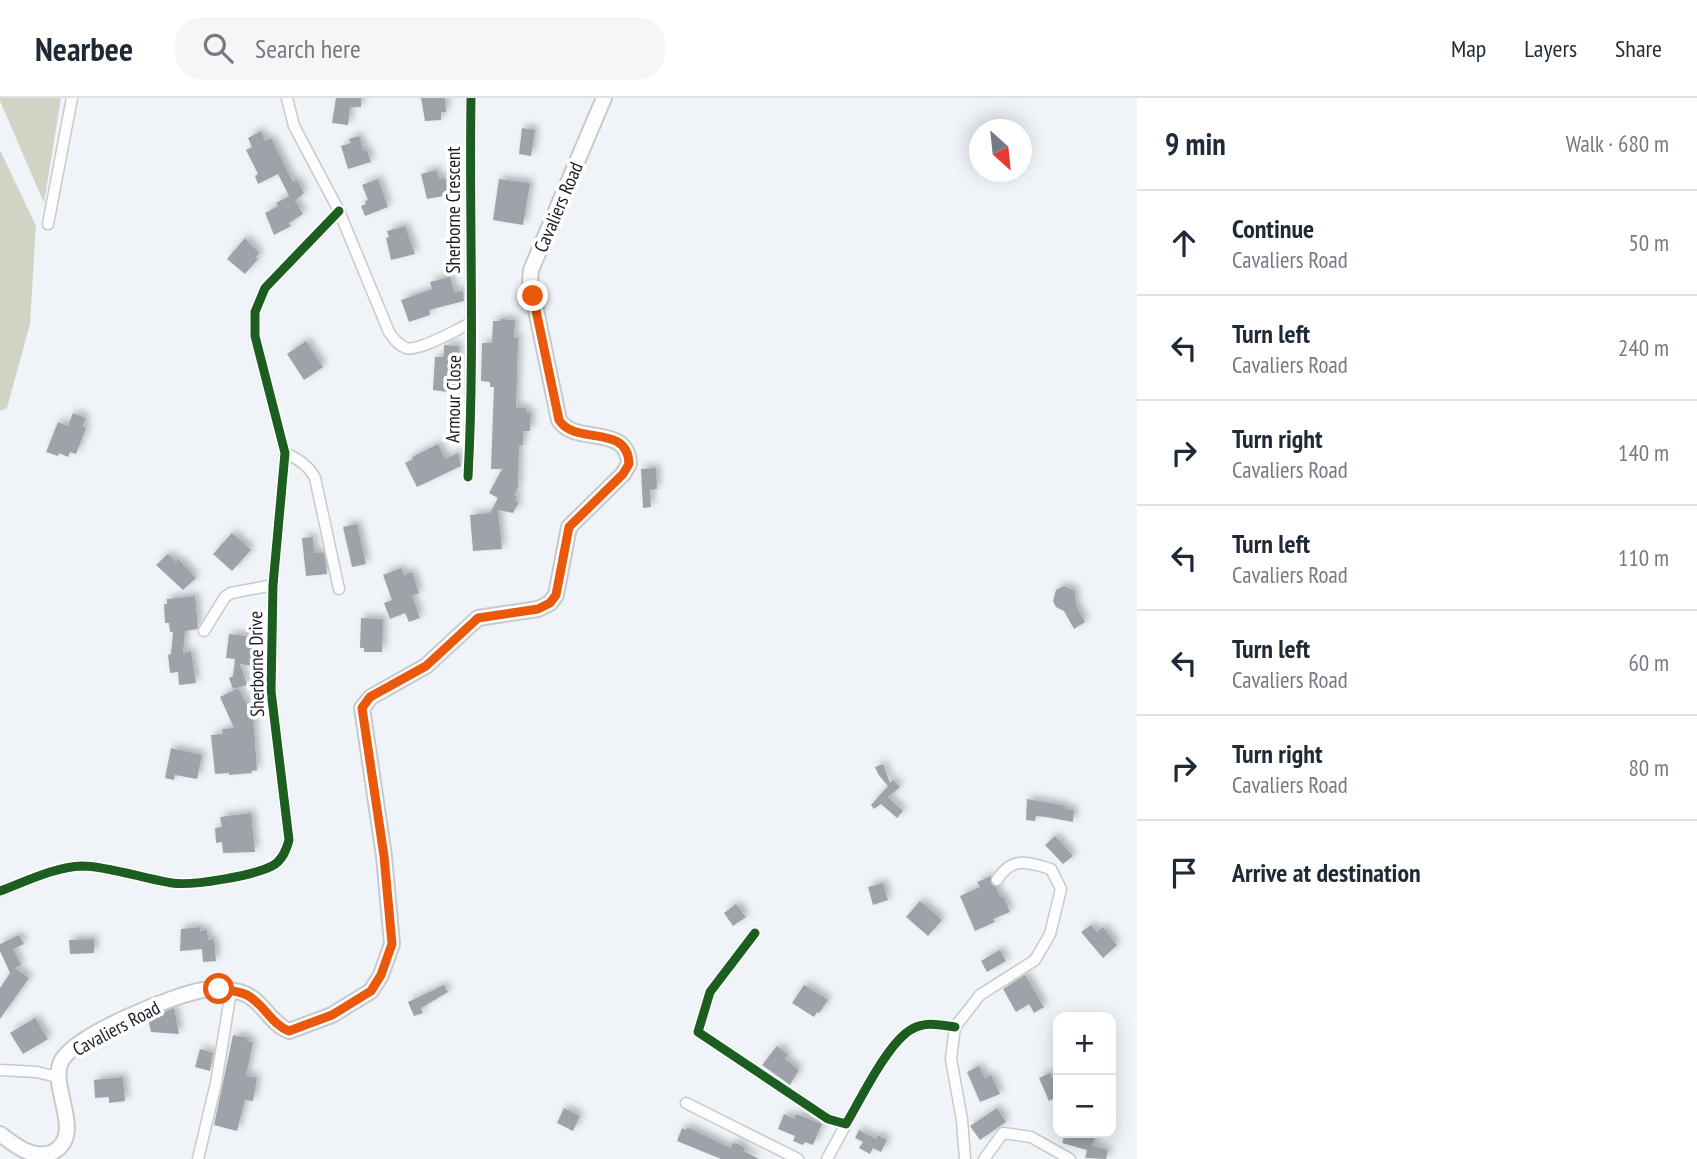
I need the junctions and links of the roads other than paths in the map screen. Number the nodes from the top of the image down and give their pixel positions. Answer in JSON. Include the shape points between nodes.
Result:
{"nodes":[{"id":1,"x":72,"y":98,"type":"edge"},
{"id":2,"x":287,"y":98,"type":"edge"},
{"id":3,"x":471,"y":98,"type":"edge"},
{"id":4,"x":604,"y":98,"type":"edge"},
{"id":5,"x":339,"y":211,"type":"junction"},
{"id":6,"x":48,"y":224,"type":"dead end"},
{"id":7,"x":471,"y":323,"type":"junction"},
{"id":8,"x":285,"y":453,"type":"junction"},
{"id":9,"x":468,"y":477,"type":"dead end"},
{"id":10,"x":273,"y":585,"type":"junction"},
{"id":11,"x":339,"y":589,"type":"dead end"},
{"id":12,"x":204,"y":631,"type":"dead end"},
{"id":13,"x":997,"y":880,"type":"dead end"},
{"id":14,"x":0,"y":891,"type":"edge"},
{"id":15,"x":755,"y":933,"type":"dead end"},
{"id":16,"x":231,"y":991,"type":"junction"},
{"id":17,"x":955,"y":1027,"type":"junction"},
{"id":18,"x":0,"y":1070,"type":"edge"},
{"id":19,"x":57,"y":1077,"type":"junction"},
{"id":20,"x":686,"y":1103,"type":"dead end"},
{"id":21,"x":846,"y":1124,"type":"junction"},
{"id":22,"x":0,"y":1133,"type":"edge"},
{"id":23,"x":198,"y":1159,"type":"edge"},
{"id":24,"x":799,"y":1159,"type":"edge"},
{"id":25,"x":827,"y":1159,"type":"edge"},
{"id":26,"x":965,"y":1159,"type":"edge"},
{"id":27,"x":984,"y":1159,"type":"edge"},
{"id":28,"x":1070,"y":1159,"type":"edge"}],
"edges":[{"from":1,"to":6,"type":"street"},
{"from":2,"to":5,"type":"street","via":[[294,125]]},
{"from":3,"to":7,"type":"street","name":"Sherborne Crescent"},
{"from":4,"to":16,"type":"main road","name":"Cavaliers Road","via":[[530,281],[559,420],[567,429],[615,440],[626,451],[629,464],[569,527],[556,595],[550,603],[478,618],[426,666],[370,697],[362,708],[392,944],[371,991],[332,1015],[289,1031],[278,1027],[252,999]]},
{"from":5,"to":7,"type":"street","via":[[398,344],[419,347]]},
{"from":5,"to":8,"type":"street","name":"Sherborne Drive","via":[[265,288],[255,312],[255,336]]},
{"from":7,"to":9,"type":"street","name":"Armour Close"},
{"from":8,"to":10,"type":"street","name":"Sherborne Drive"},
{"from":8,"to":11,"type":"street","via":[[311,470],[315,478]]},
{"from":10,"to":12,"type":"street","via":[[231,593]]},
{"from":10,"to":14,"type":"street","name":"Sherborne Drive","via":[[271,691],[289,840],[284,854],[274,865],[256,872],[201,882],[175,883],[83,866]]},
{"from":13,"to":17,"type":"street","via":[[1004,869],[1022,861],[1051,869],[1061,889],[1051,934],[1035,960],[980,995]]},
{"from":15,"to":21,"type":"street","via":[[710,992],[698,1032],[828,1119]]},
{"from":16,"to":19,"type":"main road","name":"Cavaliers Road","via":[[202,990],[148,1007],[71,1048]]},
{"from":16,"to":23,"type":"street"},
{"from":17,"to":21,"type":"street","via":[[931,1023],[912,1029],[895,1043]]},
{"from":17,"to":26,"type":"street","via":[[951,1059]]},
{"from":18,"to":19,"type":"street"},
{"from":19,"to":22,"type":"main road","name":"Cavaliers Road","via":[[67,1127],[55,1152],[25,1153]]},
{"from":20,"to":24,"type":"street"},
{"from":21,"to":25,"type":"street"},
{"from":27,"to":28,"type":"street","via":[[1003,1133],[1031,1137]]}]}
